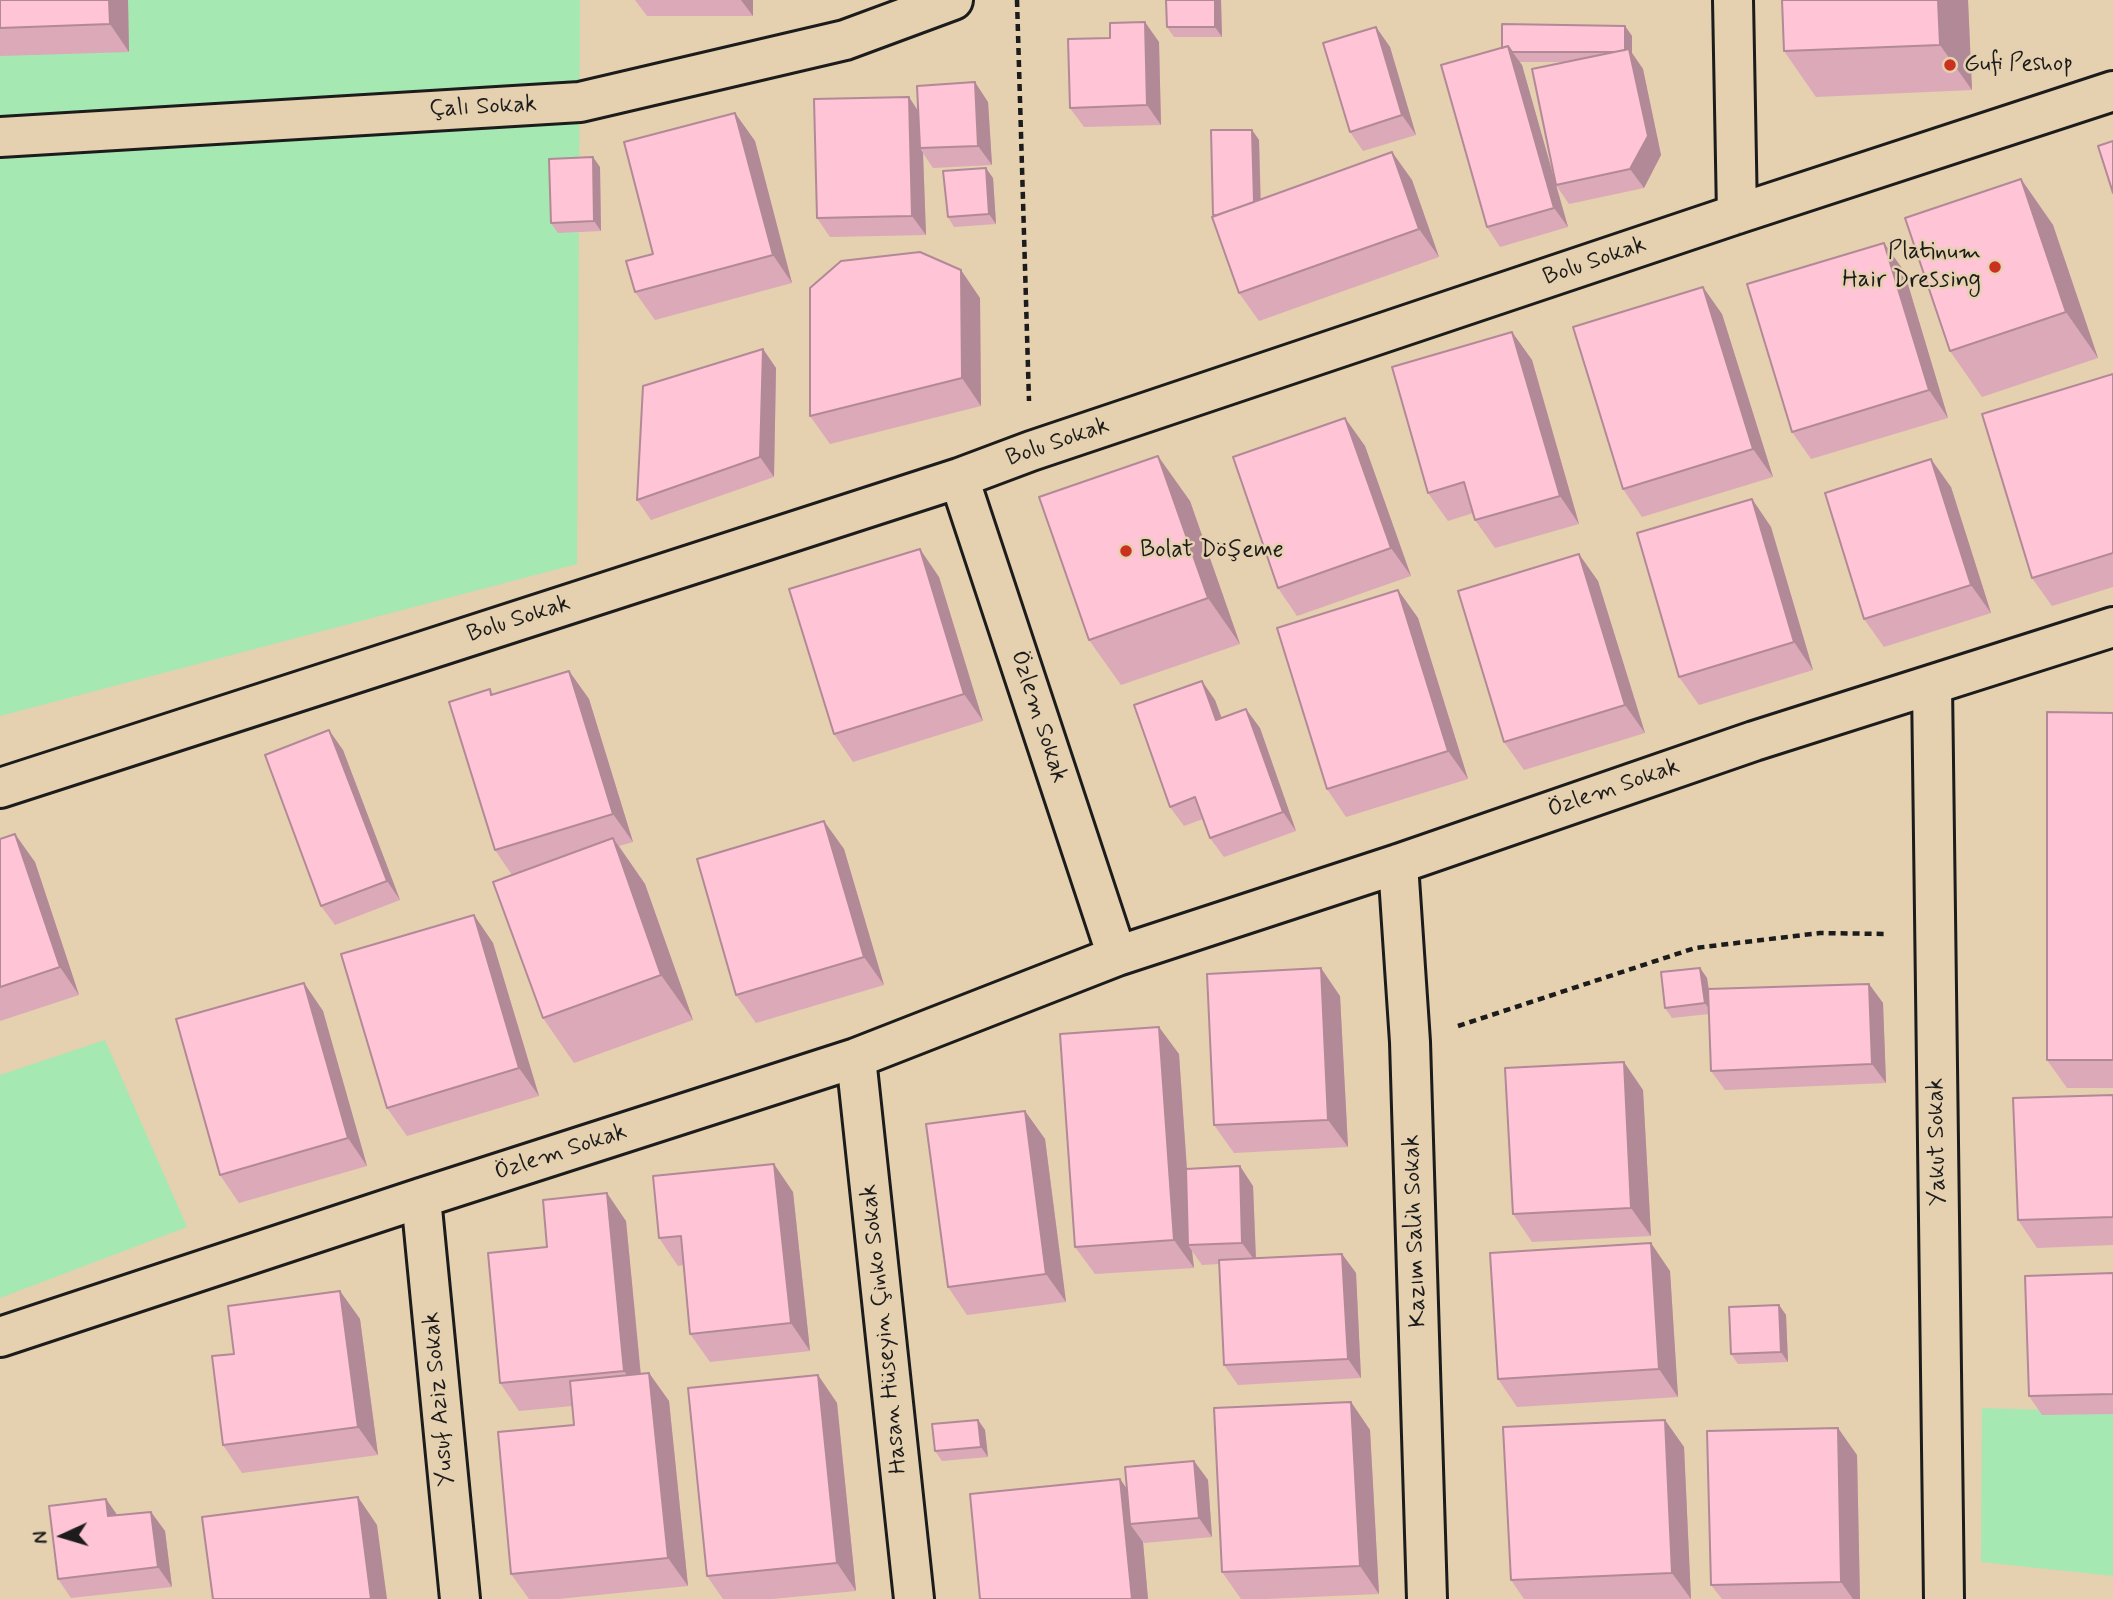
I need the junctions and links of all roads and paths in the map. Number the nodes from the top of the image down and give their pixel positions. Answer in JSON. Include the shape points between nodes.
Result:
{"nodes":[{"id":1,"x":953,"y":0,"type":"edge"},
{"id":2,"x":1017,"y":0,"type":"edge"},
{"id":3,"x":1733,"y":0,"type":"edge"},
{"id":4,"x":2113,"y":91,"type":"edge"},
{"id":5,"x":0,"y":137,"type":"edge"},
{"id":6,"x":1737,"y":214,"type":"junction"},
{"id":7,"x":1031,"y":451,"type":"junction"},
{"id":8,"x":959,"y":478,"type":"junction"},
{"id":9,"x":2113,"y":627,"type":"edge"},
{"id":10,"x":1932,"y":685,"type":"junction"},
{"id":11,"x":0,"y":788,"type":"edge"},
{"id":12,"x":1398,"y":864,"type":"junction"},
{"id":13,"x":1935,"y":934,"type":"junction"},
{"id":14,"x":1117,"y":956,"type":"junction"},
{"id":15,"x":1410,"y":1042,"type":"junction"},
{"id":16,"x":856,"y":1058,"type":"junction"},
{"id":17,"x":421,"y":1198,"type":"junction"},
{"id":18,"x":0,"y":1338,"type":"edge"},
{"id":19,"x":460,"y":1599,"type":"edge"},
{"id":20,"x":914,"y":1599,"type":"edge"},
{"id":21,"x":1427,"y":1599,"type":"edge"},
{"id":22,"x":1944,"y":1599,"type":"edge"}],
"edges":[{"from":1,"to":5,"type":"street","name":"Çalı Sokak","via":[[845,40],[580,103]]},
{"from":2,"to":7,"type":"path"},
{"from":3,"to":6,"type":"street"},
{"from":4,"to":6,"type":"street","name":"Bolu Sokak"},
{"from":6,"to":7,"type":"street","name":"Bolu Sokak"},
{"from":7,"to":8,"type":"street","name":"Bolu Sokak"},
{"from":8,"to":11,"type":"street","name":"Bolu Sokak"},
{"from":8,"to":14,"type":"street","name":"Özlem Sokak"},
{"from":9,"to":10,"type":"street","name":"Özlem Sokak"},
{"from":10,"to":12,"type":"street","name":"Özlem Sokak"},
{"from":10,"to":13,"type":"street","name":"Yakut Sokak"},
{"from":12,"to":14,"type":"street","name":"Özlem Sokak"},
{"from":12,"to":15,"type":"street","name":"Kazım Salih Sokak"},
{"from":13,"to":15,"type":"path","via":[[1821,933],[1695,948]]},
{"from":13,"to":22,"type":"street","name":"Yakut Sokak"},
{"from":14,"to":16,"type":"street","name":"Özlem Sokak"},
{"from":15,"to":21,"type":"street","name":"Kazım Salih Sokak"},
{"from":16,"to":17,"type":"street","name":"Özlem Sokak"},
{"from":16,"to":20,"type":"street","name":"Hasan Hüseyin Çinko Sokak"},
{"from":17,"to":18,"type":"street","name":"Özlem Sokak"},
{"from":17,"to":19,"type":"street","name":"Yusuf Aziz Sokak"}]}
